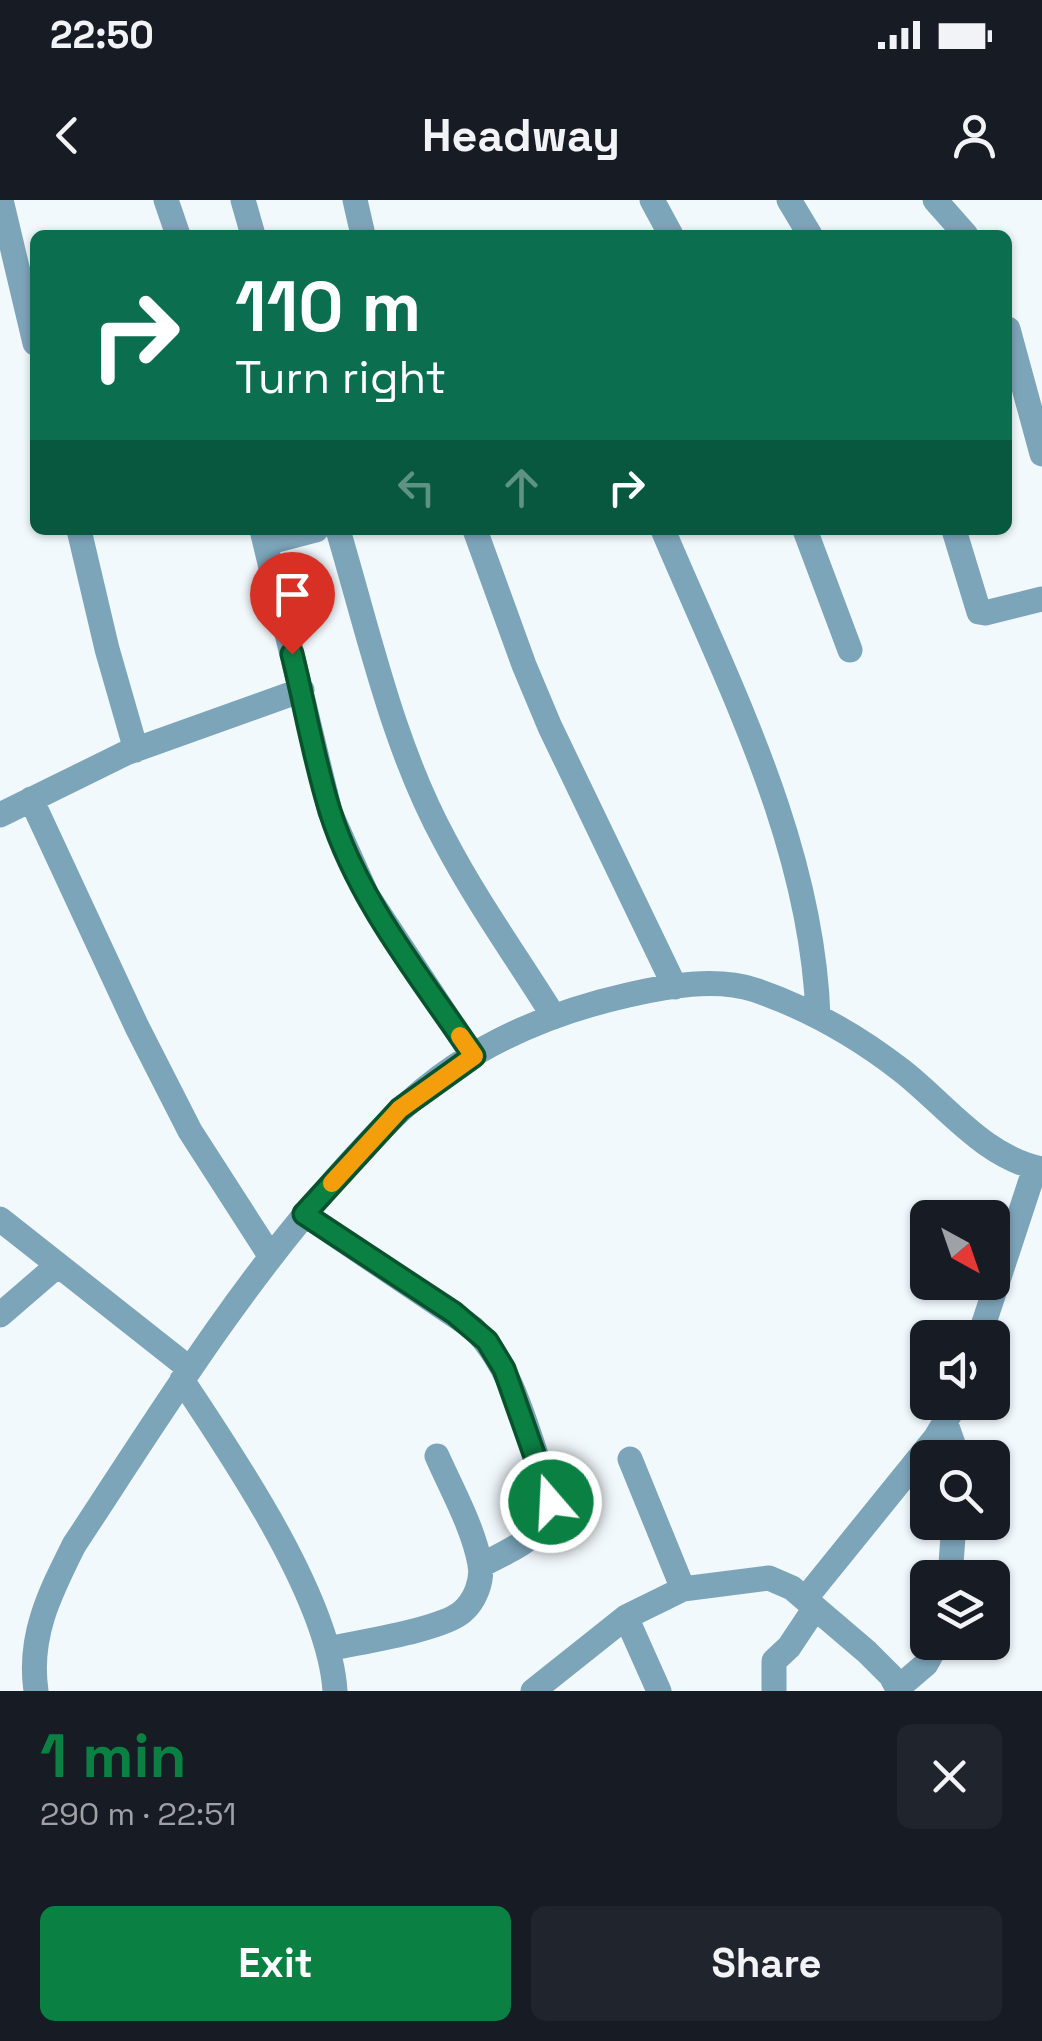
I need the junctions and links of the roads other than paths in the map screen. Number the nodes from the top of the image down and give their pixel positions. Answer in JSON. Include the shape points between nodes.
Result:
{"nodes":[{"id":1,"x":2,"y":200,"type":"edge"},
{"id":2,"x":166,"y":200,"type":"edge"},
{"id":3,"x":242,"y":200,"type":"edge"},
{"id":4,"x":355,"y":200,"type":"edge"},
{"id":5,"x":652,"y":200,"type":"edge"},
{"id":6,"x":789,"y":200,"type":"edge"},
{"id":7,"x":935,"y":200,"type":"edge"},
{"id":8,"x":176,"y":230,"type":"edge"},
{"id":9,"x":251,"y":230,"type":"edge"},
{"id":10,"x":362,"y":230,"type":"edge"},
{"id":11,"x":668,"y":230,"type":"edge"},
{"id":12,"x":807,"y":230,"type":"edge"},
{"id":13,"x":962,"y":230,"type":"edge"},
{"id":14,"x":30,"y":321,"type":"edge"},
{"id":15,"x":1012,"y":345,"type":"edge"},
{"id":16,"x":1042,"y":454,"type":"edge"},
{"id":17,"x":80,"y":535,"type":"edge"},
{"id":18,"x":340,"y":535,"type":"edge"},
{"id":19,"x":477,"y":535,"type":"edge"},
{"id":20,"x":665,"y":535,"type":"edge"},
{"id":21,"x":807,"y":535,"type":"edge"},
{"id":22,"x":956,"y":535,"type":"edge"},
{"id":23,"x":264,"y":537,"type":"edge"},
{"id":24,"x":1042,"y":599,"type":"edge"},
{"id":25,"x":850,"y":650,"type":"dead end"},
{"id":26,"x":302,"y":690,"type":"junction"},
{"id":27,"x":136,"y":750,"type":"junction"},
{"id":28,"x":31,"y":799,"type":"junction"},
{"id":29,"x":0,"y":815,"type":"edge"},
{"id":30,"x":675,"y":987,"type":"junction"},
{"id":31,"x":818,"y":1016,"type":"junction"},
{"id":32,"x":554,"y":1017,"type":"junction"},
{"id":33,"x":474,"y":1056,"type":"junction"},
{"id":34,"x":1039,"y":1168,"type":"edge"},
{"id":35,"x":304,"y":1214,"type":"junction"},
{"id":36,"x":0,"y":1219,"type":"edge"},
{"id":37,"x":271,"y":1257,"type":"junction"},
{"id":38,"x":58,"y":1265,"type":"junction"},
{"id":39,"x":0,"y":1316,"type":"edge"},
{"id":40,"x":985,"y":1320,"type":"edge"},
{"id":41,"x":186,"y":1374,"type":"junction"},
{"id":42,"x":946,"y":1420,"type":"edge"},
{"id":43,"x":437,"y":1456,"type":"dead end"},
{"id":44,"x":630,"y":1459,"type":"dead end"},
{"id":45,"x":480,"y":1566,"type":"junction"},
{"id":46,"x":683,"y":1589,"type":"junction"},
{"id":47,"x":810,"y":1604,"type":"junction"},
{"id":48,"x":626,"y":1617,"type":"junction"},
{"id":49,"x":329,"y":1649,"type":"junction"},
{"id":50,"x":928,"y":1660,"type":"edge"},
{"id":51,"x":898,"y":1690,"type":"edge"},
{"id":52,"x":36,"y":1691,"type":"edge"},
{"id":53,"x":335,"y":1691,"type":"edge"},
{"id":54,"x":533,"y":1691,"type":"edge"},
{"id":55,"x":659,"y":1691,"type":"edge"},
{"id":56,"x":774,"y":1691,"type":"edge"}],
"edges":[{"from":1,"to":14,"type":"street"},
{"from":2,"to":8,"type":"street"},
{"from":3,"to":9,"type":"street"},
{"from":4,"to":10,"type":"street"},
{"from":5,"to":11,"type":"street"},
{"from":6,"to":12,"type":"street"},
{"from":7,"to":13,"type":"street"},
{"from":15,"to":16,"type":"street"},
{"from":17,"to":27,"type":"street"},
{"from":18,"to":32,"type":"street","via":[[425,798]]},
{"from":19,"to":30,"type":"street","via":[[550,727]]},
{"from":20,"to":31,"type":"street","via":[[782,821],[814,952]]},
{"from":21,"to":25,"type":"street"},
{"from":22,"to":24,"type":"street","via":[[979,612]]},
{"from":23,"to":26,"type":"street"},
{"from":26,"to":27,"type":"street"},
{"from":26,"to":33,"type":"street","via":[[330,812],[348,856]]},
{"from":27,"to":28,"type":"street"},
{"from":28,"to":29,"type":"street"},
{"from":28,"to":37,"type":"street","via":[[190,1131]]},
{"from":30,"to":31,"type":"street","via":[[750,988]]},
{"from":30,"to":32,"type":"street"},
{"from":31,"to":34,"type":"street","via":[[904,1072],[996,1151]]},
{"from":32,"to":33,"type":"street"},
{"from":33,"to":35,"type":"street","via":[[400,1109]]},
{"from":34,"to":40,"type":"street"},
{"from":35,"to":37,"type":"street"},
{"from":35,"to":45,"type":"street","via":[[473,1328],[504,1369],[550,1511],[530,1538]]},
{"from":36,"to":38,"type":"street"},
{"from":37,"to":41,"type":"street"},
{"from":38,"to":39,"type":"street"},
{"from":38,"to":41,"type":"street"},
{"from":41,"to":49,"type":"street","via":[[286,1550]]},
{"from":41,"to":52,"type":"street","via":[[74,1545],[46,1601],[34,1652]]},
{"from":42,"to":47,"type":"street"},
{"from":43,"to":45,"type":"street"},
{"from":44,"to":46,"type":"street"},
{"from":45,"to":49,"type":"street","via":[[477,1591],[452,1619]]},
{"from":46,"to":47,"type":"street","via":[[768,1578],[785,1582]]},
{"from":46,"to":48,"type":"street"},
{"from":47,"to":51,"type":"street","via":[[867,1652]]},
{"from":47,"to":56,"type":"street","via":[[791,1644],[774,1661]]},
{"from":48,"to":54,"type":"street"},
{"from":48,"to":55,"type":"street"},
{"from":49,"to":53,"type":"street"},
{"from":50,"to":51,"type":"street"}]}
